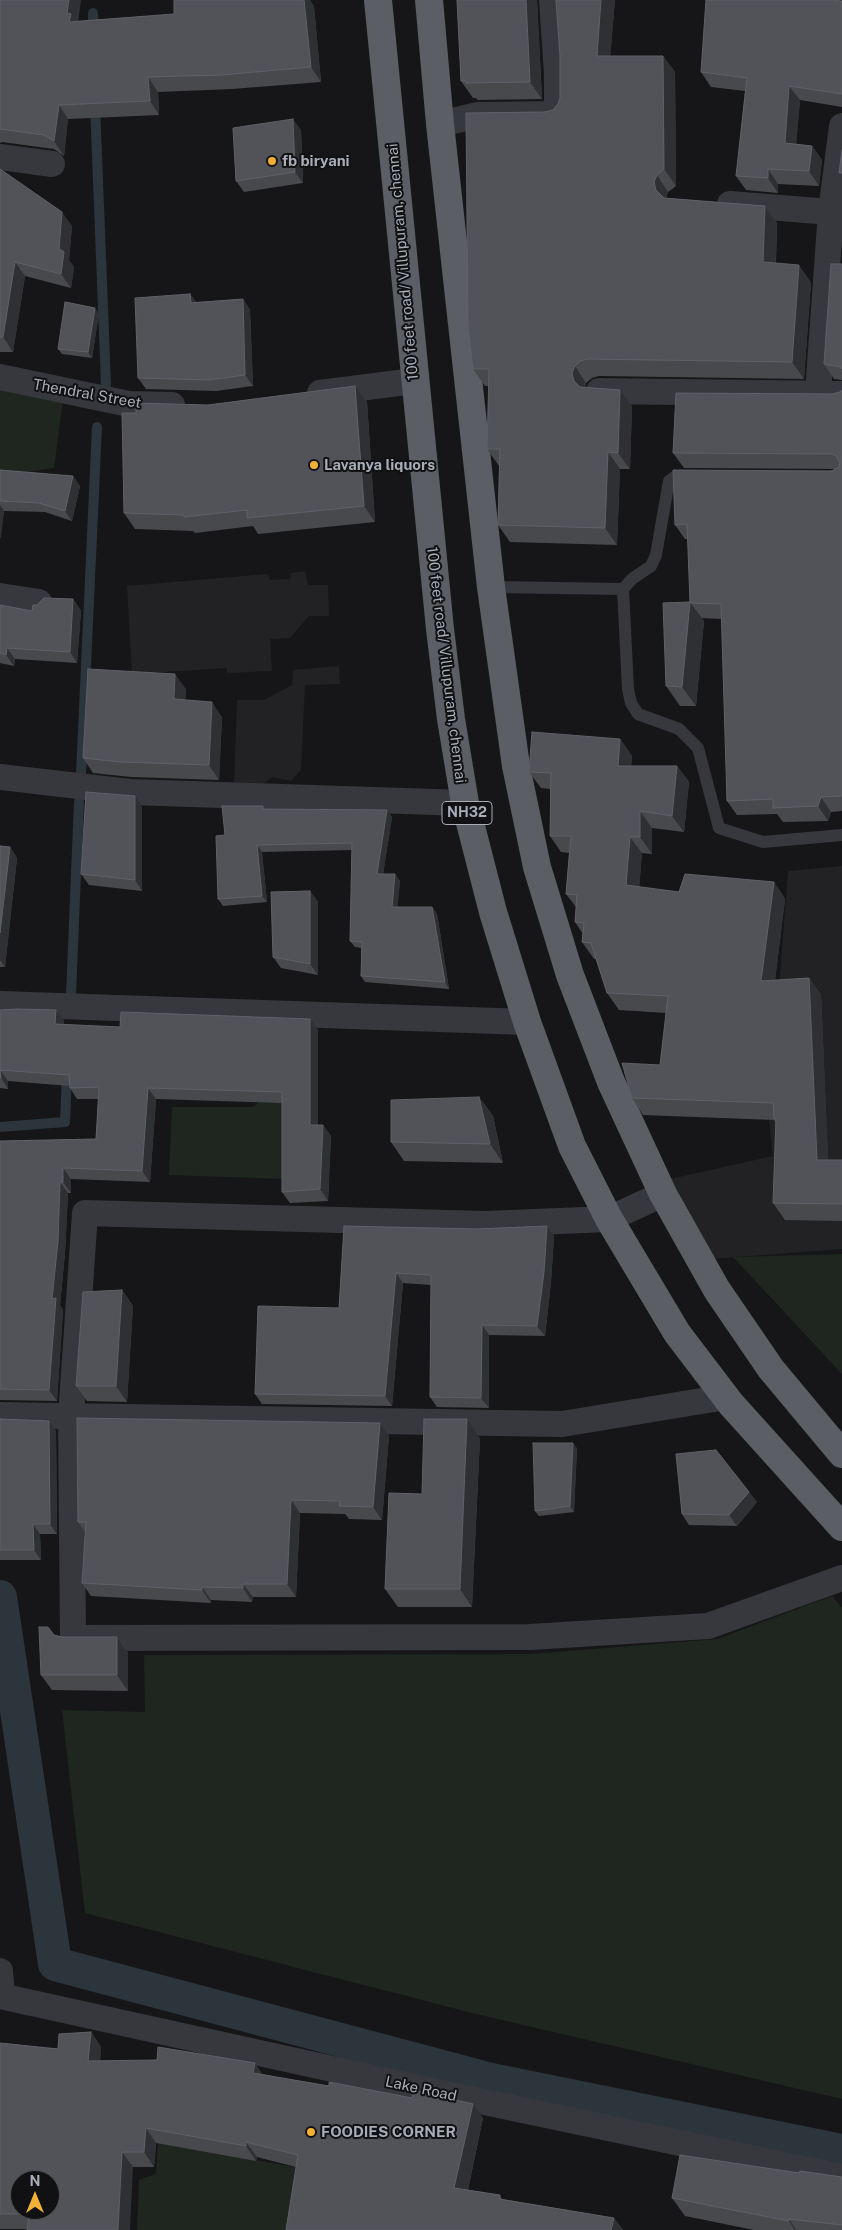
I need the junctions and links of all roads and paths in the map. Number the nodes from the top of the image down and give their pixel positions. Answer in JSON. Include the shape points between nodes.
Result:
{"nodes":[{"id":1,"x":378,"y":0,"type":"edge"},
{"id":2,"x":429,"y":0,"type":"edge"},
{"id":3,"x":552,"y":0,"type":"edge"},
{"id":4,"x":440,"y":124,"type":"junction"},
{"id":5,"x":842,"y":126,"type":"edge"},
{"id":6,"x":0,"y":157,"type":"edge"},
{"id":7,"x":52,"y":164,"type":"dead end"},
{"id":8,"x":710,"y":202,"type":"edge"},
{"id":9,"x":831,"y":212,"type":"junction"},
{"id":10,"x":0,"y":377,"type":"edge"},
{"id":11,"x":414,"y":381,"type":"junction"},
{"id":12,"x":599,"y":391,"type":"edge"},
{"id":13,"x":830,"y":393,"type":"edge"},
{"id":14,"x":296,"y":396,"type":"edge"},
{"id":15,"x":198,"y":405,"type":"edge"},
{"id":16,"x":705,"y":476,"type":"edge"},
{"id":17,"x":491,"y":587,"type":"junction"},
{"id":18,"x":623,"y":589,"type":"junction"},
{"id":19,"x":0,"y":596,"type":"edge"},
{"id":20,"x":39,"y":602,"type":"edge"},
{"id":21,"x":0,"y":777,"type":"edge"},
{"id":22,"x":465,"y":803,"type":"junction"},
{"id":23,"x":842,"y":835,"type":"edge"},
{"id":24,"x":0,"y":1004,"type":"edge"},
{"id":25,"x":527,"y":1022,"type":"junction"},
{"id":26,"x":663,"y":1194,"type":"junction"},
{"id":27,"x":609,"y":1219,"type":"junction"},
{"id":28,"x":726,"y":1397,"type":"junction"},
{"id":29,"x":0,"y":1415,"type":"edge"},
{"id":30,"x":71,"y":1416,"type":"junction"},
{"id":31,"x":842,"y":1454,"type":"edge"},
{"id":32,"x":842,"y":1527,"type":"edge"},
{"id":33,"x":842,"y":1578,"type":"edge"},
{"id":34,"x":0,"y":1971,"type":"edge"},
{"id":35,"x":1,"y":1996,"type":"edge"},
{"id":36,"x":828,"y":2173,"type":"edge"}],
"edges":[{"from":1,"to":11,"type":"highway","name":"100 feet road/ Villupuram, chennai","number":"NH32"},
{"from":2,"to":4,"type":"highway"},
{"from":3,"to":4,"type":"street","via":[[556,114],[478,115]]},
{"from":4,"to":17,"type":"highway"},
{"from":5,"to":9,"type":"street"},
{"from":6,"to":7,"type":"street"},
{"from":8,"to":9,"type":"street"},
{"from":9,"to":13,"type":"street"},
{"from":10,"to":15,"type":"street","name":"Thendral Street","via":[[129,404]]},
{"from":11,"to":14,"type":"street"},
{"from":11,"to":22,"type":"highway","name":"100 feet road/ Villupuram, chennai","number":"NH32","via":[[440,628]]},
{"from":12,"to":13,"type":"street"},
{"from":16,"to":18,"type":"lane","via":[[676,476],[669,481],[656,555],[651,566]]},
{"from":17,"to":18,"type":"lane"},
{"from":17,"to":26,"type":"highway","via":[[516,766],[537,867],[570,974],[611,1082]]},
{"from":18,"to":23,"type":"lane","via":[[631,703],[638,714],[679,729],[698,748],[719,828],[764,842]]},
{"from":19,"to":20,"type":"street"},
{"from":21,"to":22,"type":"street","via":[[130,792]]},
{"from":22,"to":25,"type":"highway","name":"100 feet road/ Villupuram, chennai","number":"NH32","via":[[493,912]]},
{"from":24,"to":25,"type":"street"},
{"from":25,"to":27,"type":"highway","name":"100 feet road/ Villupuram, chennai","number":"NH32","via":[[572,1146]]},
{"from":26,"to":27,"type":"street"},
{"from":26,"to":31,"type":"highway","via":[[717,1290],[771,1369]]},
{"from":27,"to":28,"type":"highway","name":"100 feet road/ Villupuram, chennai","number":"NH32","via":[[677,1333]]},
{"from":27,"to":30,"type":"street","via":[[486,1224],[85,1213]]},
{"from":28,"to":30,"type":"street","via":[[562,1424]]},
{"from":28,"to":32,"type":"highway","name":"100 feet road/ Villupuram, chennai","number":"NH32"},
{"from":29,"to":30,"type":"street"},
{"from":30,"to":33,"type":"street","via":[[73,1638],[530,1637],[708,1626]]},
{"from":34,"to":35,"type":"street"},
{"from":35,"to":36,"type":"street","name":"Lake Road","via":[[437,2092]]}]}
